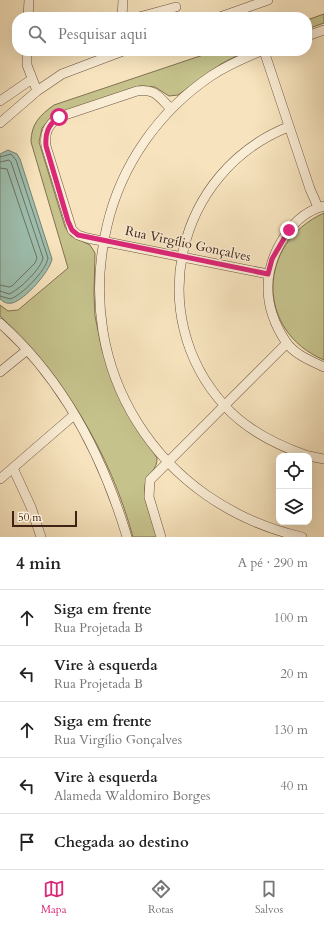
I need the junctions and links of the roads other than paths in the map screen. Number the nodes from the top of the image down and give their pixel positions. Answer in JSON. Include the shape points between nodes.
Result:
{"nodes":[{"id":1,"x":29,"y":0,"type":"edge"},
{"id":2,"x":123,"y":0,"type":"edge"},
{"id":3,"x":268,"y":0,"type":"edge"},
{"id":4,"x":176,"y":7,"type":"dead end"},
{"id":5,"x":28,"y":12,"type":"edge"},
{"id":6,"x":122,"y":12,"type":"edge"},
{"id":7,"x":158,"y":12,"type":"edge"},
{"id":8,"x":234,"y":12,"type":"edge"},
{"id":9,"x":324,"y":30,"type":"edge"},
{"id":10,"x":312,"y":34,"type":"edge"},
{"id":11,"x":27,"y":56,"type":"edge"},
{"id":12,"x":109,"y":56,"type":"edge"},
{"id":13,"x":250,"y":56,"type":"edge"},
{"id":14,"x":264,"y":56,"type":"edge"},
{"id":15,"x":32,"y":79,"type":"junction"},
{"id":16,"x":37,"y":91,"type":"junction"},
{"id":17,"x":0,"y":101,"type":"edge"},
{"id":18,"x":171,"y":109,"type":"junction"},
{"id":19,"x":0,"y":123,"type":"edge"},
{"id":20,"x":288,"y":127,"type":"junction"},
{"id":21,"x":321,"y":207,"type":"edge"},
{"id":22,"x":104,"y":240,"type":"junction"},
{"id":23,"x":183,"y":256,"type":"junction"},
{"id":24,"x":268,"y":274,"type":"junction"},
{"id":25,"x":0,"y":323,"type":"edge"},
{"id":26,"x":287,"y":343,"type":"junction"},
{"id":27,"x":27,"y":350,"type":"junction"},
{"id":28,"x":324,"y":366,"type":"edge"},
{"id":29,"x":0,"y":372,"type":"edge"},
{"id":30,"x":224,"y":405,"type":"junction"},
{"id":31,"x":74,"y":415,"type":"junction"},
{"id":32,"x":300,"y":453,"type":"edge"},
{"id":33,"x":312,"y":456,"type":"edge"},
{"id":34,"x":324,"y":458,"type":"edge"},
{"id":35,"x":166,"y":461,"type":"junction"},
{"id":36,"x":13,"y":468,"type":"junction"},
{"id":37,"x":0,"y":479,"type":"edge"},
{"id":38,"x":41,"y":537,"type":"edge"},
{"id":39,"x":128,"y":537,"type":"edge"},
{"id":40,"x":161,"y":537,"type":"edge"},
{"id":41,"x":302,"y":537,"type":"edge"}],
"edges":[{"from":1,"to":5,"type":"street"},
{"from":2,"to":6,"type":"street"},
{"from":3,"to":8,"type":"street"},
{"from":4,"to":7,"type":"street"},
{"from":9,"to":10,"type":"street"},
{"from":11,"to":15,"type":"street"},
{"from":12,"to":16,"type":"street","via":[[62,74]]},
{"from":13,"to":18,"type":"street","via":[[212,76]]},
{"from":14,"to":20,"type":"street"},
{"from":15,"to":16,"type":"street"},
{"from":15,"to":17,"type":"street"},
{"from":16,"to":19,"type":"street"},
{"from":18,"to":22,"type":"street","via":[[135,155],[120,183]]},
{"from":18,"to":22,"type":"street","name":"Rua Virgílio Gonçalves","via":[[154,92],[137,91],[59,117],[47,129],[46,146],[72,230],[78,235]]},
{"from":20,"to":21,"type":"street"},
{"from":20,"to":23,"type":"street","via":[[253,145],[233,160],[215,180],[198,206],[187,233]]},
{"from":21,"to":24,"type":"street","via":[[302,216],[289,230],[272,259]]},
{"from":22,"to":23,"type":"street","name":"Rua Virgílio Gonçalves"},
{"from":22,"to":35,"type":"street","via":[[99,267],[99,298],[102,330],[109,361],[131,412]]},
{"from":23,"to":24,"type":"street","name":"Rua Virgílio Gonçalves"},
{"from":23,"to":30,"type":"street","via":[[180,305],[184,332],[205,380]]},
{"from":24,"to":26,"type":"street","via":[[267,292],[270,306],[275,323]]},
{"from":25,"to":27,"type":"street"},
{"from":26,"to":28,"type":"street","via":[[306,359]]},
{"from":26,"to":30,"type":"street"},
{"from":27,"to":29,"type":"street"},
{"from":27,"to":31,"type":"street"},
{"from":30,"to":32,"type":"street","via":[[261,435]]},
{"from":30,"to":35,"type":"street"},
{"from":31,"to":36,"type":"street"},
{"from":31,"to":39,"type":"street","via":[[103,468]]},
{"from":33,"to":34,"type":"street"},
{"from":35,"to":40,"type":"street","via":[[150,480],[148,487]]},
{"from":35,"to":41,"type":"street","via":[[222,506],[250,521]]},
{"from":36,"to":37,"type":"street"},
{"from":36,"to":38,"type":"street","via":[[31,507]]}]}
